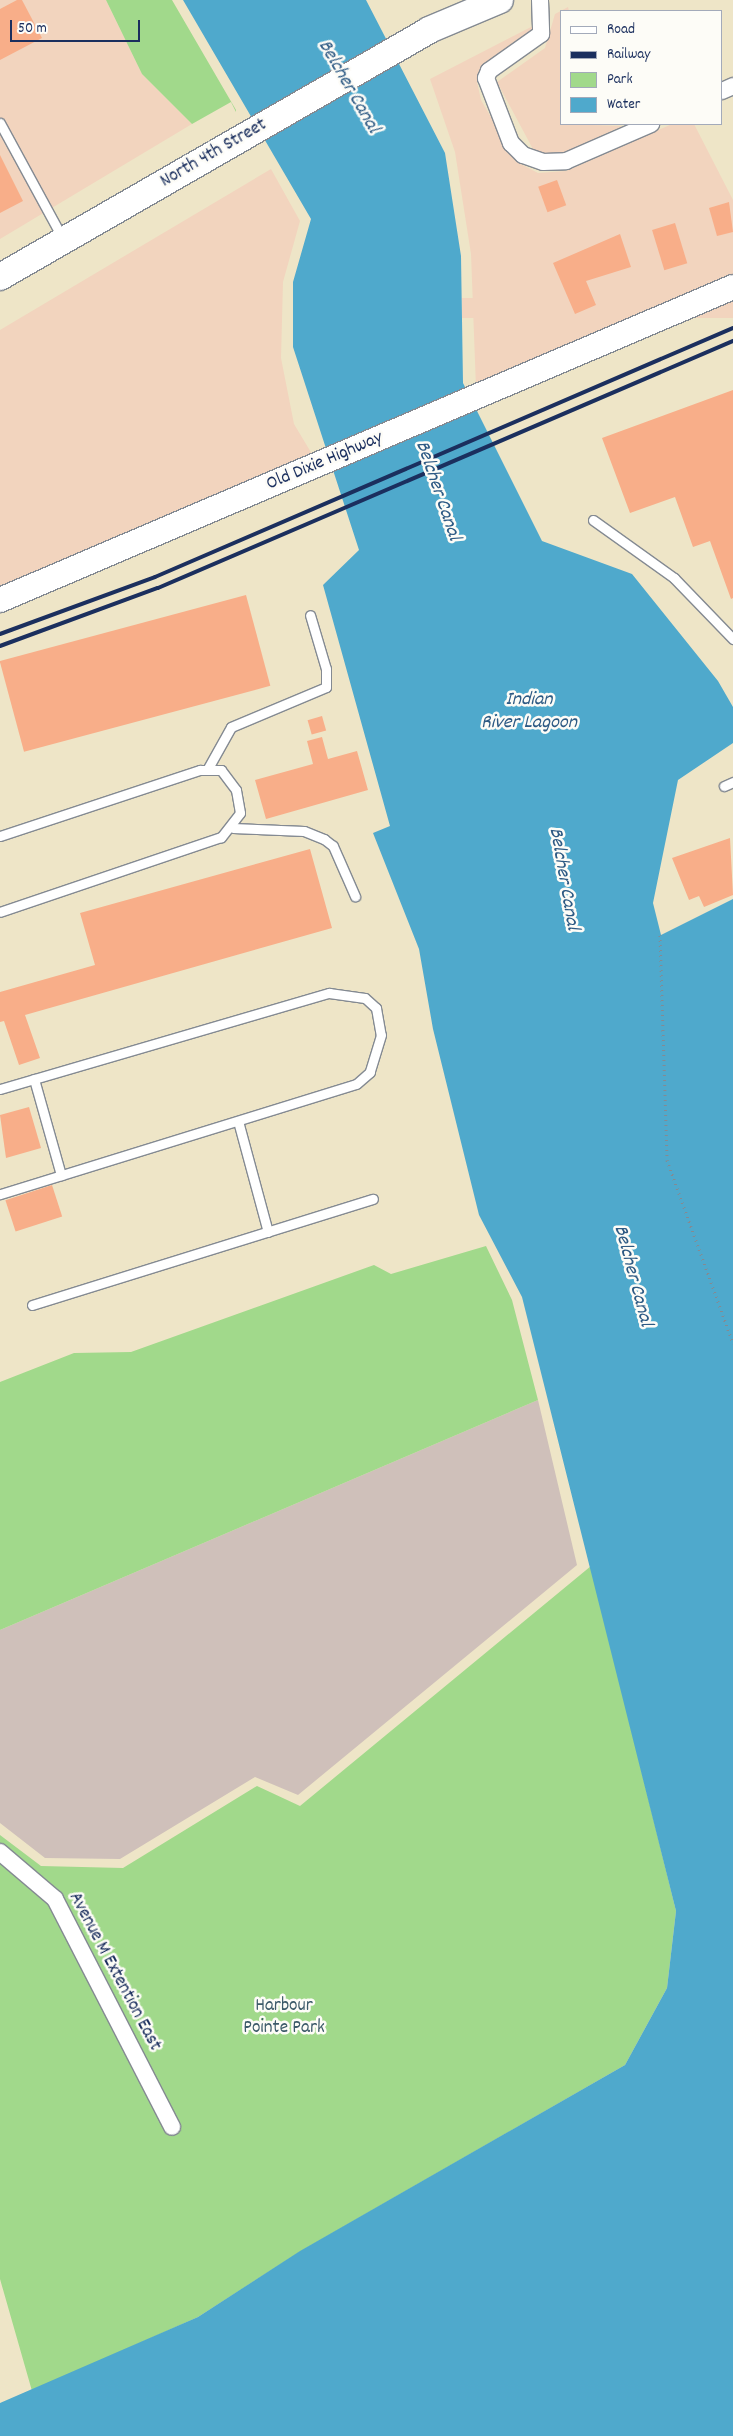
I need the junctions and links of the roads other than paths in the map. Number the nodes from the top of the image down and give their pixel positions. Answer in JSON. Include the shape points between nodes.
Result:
{"nodes":[{"id":1,"x":462,"y":0,"type":"edge"},
{"id":2,"x":500,"y":0,"type":"edge"},
{"id":3,"x":540,"y":0,"type":"edge"},
{"id":4,"x":429,"y":30,"type":"junction"},
{"id":5,"x":0,"y":123,"type":"edge"},
{"id":6,"x":649,"y":125,"type":"edge"},
{"id":7,"x":64,"y":241,"type":"junction"},
{"id":8,"x":0,"y":278,"type":"edge"},
{"id":9,"x":733,"y":288,"type":"edge"},
{"id":10,"x":593,"y":520,"type":"dead end"},
{"id":11,"x":0,"y":600,"type":"edge"},
{"id":12,"x":310,"y":615,"type":"dead end"},
{"id":13,"x":733,"y":639,"type":"edge"},
{"id":14,"x":207,"y":770,"type":"junction"},
{"id":15,"x":733,"y":782,"type":"edge"},
{"id":16,"x":724,"y":786,"type":"dead end"},
{"id":17,"x":232,"y":828,"type":"junction"},
{"id":18,"x":0,"y":836,"type":"edge"},
{"id":19,"x":355,"y":896,"type":"dead end"},
{"id":20,"x":0,"y":912,"type":"edge"},
{"id":21,"x":34,"y":1079,"type":"junction"},
{"id":22,"x":0,"y":1089,"type":"edge"},
{"id":23,"x":238,"y":1120,"type":"junction"},
{"id":24,"x":61,"y":1175,"type":"junction"},
{"id":25,"x":0,"y":1194,"type":"edge"},
{"id":26,"x":373,"y":1199,"type":"dead end"},
{"id":27,"x":268,"y":1232,"type":"junction"},
{"id":28,"x":32,"y":1305,"type":"dead end"},
{"id":29,"x":0,"y":1852,"type":"edge"},
{"id":30,"x":172,"y":2127,"type":"dead end"}],
"edges":[{"from":1,"to":4,"type":"main road"},
{"from":2,"to":4,"type":"main road"},
{"from":3,"to":6,"type":"street","via":[[541,34],[489,71],[486,78],[511,143],[523,156],[543,162],[566,161]]},
{"from":4,"to":7,"type":"main road","name":"North 4th Street"},
{"from":5,"to":7,"type":"lane"},
{"from":7,"to":8,"type":"main road","name":"North 4th Street"},
{"from":9,"to":11,"type":"street","name":"Old Dixie Highway"},
{"from":10,"to":13,"type":"lane","via":[[674,578]]},
{"from":12,"to":14,"type":"lane","via":[[326,669],[326,687],[231,727]]},
{"from":14,"to":17,"type":"lane","via":[[221,770],[236,790],[240,813]]},
{"from":14,"to":18,"type":"lane"},
{"from":15,"to":16,"type":"lane"},
{"from":17,"to":19,"type":"lane","via":[[304,831],[324,839],[332,846]]},
{"from":17,"to":20,"type":"lane","via":[[221,837]]},
{"from":21,"to":22,"type":"lane"},
{"from":21,"to":23,"type":"lane","via":[[329,993],[365,998],[376,1008],[381,1035],[370,1072],[356,1084]]},
{"from":21,"to":24,"type":"lane"},
{"from":23,"to":24,"type":"lane"},
{"from":23,"to":27,"type":"lane"},
{"from":24,"to":25,"type":"lane"},
{"from":26,"to":27,"type":"lane"},
{"from":27,"to":28,"type":"lane"},
{"from":29,"to":30,"type":"street","name":"Avenue M Extention East","via":[[55,1899]]}]}
